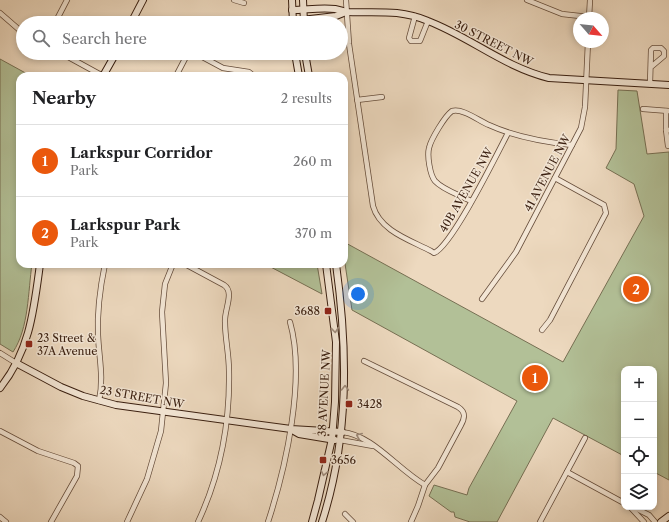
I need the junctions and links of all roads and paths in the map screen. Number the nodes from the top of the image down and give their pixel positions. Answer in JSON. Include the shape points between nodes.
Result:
{"nodes":[{"id":1,"x":67,"y":0,"type":"edge"},
{"id":2,"x":144,"y":0,"type":"edge"},
{"id":3,"x":234,"y":0,"type":"edge"},
{"id":4,"x":292,"y":0,"type":"edge"},
{"id":5,"x":303,"y":0,"type":"edge"},
{"id":6,"x":346,"y":0,"type":"edge"},
{"id":7,"x":527,"y":0,"type":"edge"},
{"id":8,"x":590,"y":0,"type":"edge"},
{"id":9,"x":244,"y":3,"type":"dead end"},
{"id":10,"x":292,"y":10,"type":"junction"},
{"id":11,"x":303,"y":10,"type":"junction"},
{"id":12,"x":346,"y":12,"type":"junction"},
{"id":13,"x":589,"y":12,"type":"edge"},
{"id":14,"x":0,"y":13,"type":"edge"},
{"id":15,"x":573,"y":15,"type":"edge"},
{"id":16,"x":59,"y":16,"type":"edge"},
{"id":17,"x":137,"y":16,"type":"edge"},
{"id":18,"x":292,"y":16,"type":"edge"},
{"id":19,"x":304,"y":16,"type":"edge"},
{"id":20,"x":336,"y":16,"type":"edge"},
{"id":21,"x":346,"y":16,"type":"edge"},
{"id":22,"x":415,"y":16,"type":"junction"},
{"id":23,"x":428,"y":21,"type":"junction"},
{"id":24,"x":16,"y":27,"type":"edge"},
{"id":25,"x":348,"y":28,"type":"edge"},
{"id":26,"x":588,"y":48,"type":"edge"},
{"id":27,"x":73,"y":60,"type":"edge"},
{"id":28,"x":112,"y":60,"type":"edge"},
{"id":29,"x":184,"y":60,"type":"edge"},
{"id":30,"x":208,"y":60,"type":"edge"},
{"id":31,"x":297,"y":60,"type":"edge"},
{"id":32,"x":306,"y":60,"type":"edge"},
{"id":33,"x":651,"y":67,"type":"dead end"},
{"id":34,"x":96,"y":72,"type":"edge"},
{"id":35,"x":105,"y":72,"type":"edge"},
{"id":36,"x":178,"y":72,"type":"edge"},
{"id":37,"x":240,"y":72,"type":"edge"},
{"id":38,"x":298,"y":72,"type":"edge"},
{"id":39,"x":308,"y":72,"type":"edge"},
{"id":40,"x":587,"y":80,"type":"junction"},
{"id":41,"x":650,"y":84,"type":"junction"},
{"id":42,"x":669,"y":85,"type":"edge"},
{"id":43,"x":382,"y":97,"type":"dead end"},
{"id":44,"x":357,"y":100,"type":"junction"},
{"id":45,"x":643,"y":109,"type":"dead end"},
{"id":46,"x":667,"y":111,"type":"edge"},
{"id":47,"x":667,"y":130,"type":"edge"},
{"id":48,"x":508,"y":133,"type":"junction"},
{"id":49,"x":572,"y":145,"type":"junction"},
{"id":50,"x":668,"y":146,"type":"dead end"},
{"id":51,"x":555,"y":178,"type":"junction"},
{"id":52,"x":471,"y":201,"type":"junction"},
{"id":53,"x":39,"y":268,"type":"edge"},
{"id":54,"x":104,"y":268,"type":"edge"},
{"id":55,"x":171,"y":268,"type":"edge"},
{"id":56,"x":192,"y":268,"type":"edge"},
{"id":57,"x":327,"y":268,"type":"edge"},
{"id":58,"x":336,"y":268,"type":"edge"},
{"id":59,"x":482,"y":299,"type":"dead end"},
{"id":60,"x":290,"y":322,"type":"dead end"},
{"id":61,"x":542,"y":330,"type":"dead end"},
{"id":62,"x":0,"y":353,"type":"edge"},
{"id":63,"x":364,"y":361,"type":"dead end"},
{"id":64,"x":16,"y":363,"type":"junction"},
{"id":65,"x":0,"y":388,"type":"edge"},
{"id":66,"x":99,"y":400,"type":"junction"},
{"id":67,"x":164,"y":411,"type":"junction"},
{"id":68,"x":227,"y":420,"type":"junction"},
{"id":69,"x":290,"y":429,"type":"junction"},
{"id":70,"x":0,"y":431,"type":"edge"},
{"id":71,"x":333,"y":431,"type":"junction"},
{"id":72,"x":342,"y":432,"type":"junction"},
{"id":73,"x":585,"y":438,"type":"dead end"},
{"id":74,"x":332,"y":439,"type":"junction"},
{"id":75,"x":340,"y":440,"type":"junction"},
{"id":76,"x":373,"y":446,"type":"junction"},
{"id":77,"x":566,"y":472,"type":"junction"},
{"id":78,"x":425,"y":485,"type":"junction"},
{"id":79,"x":621,"y":501,"type":"edge"},
{"id":80,"x":634,"y":510,"type":"edge"},
{"id":81,"x":638,"y":510,"type":"edge"},
{"id":82,"x":345,"y":514,"type":"dead end"},
{"id":83,"x":669,"y":516,"type":"edge"},
{"id":84,"x":0,"y":517,"type":"edge"},
{"id":85,"x":6,"y":522,"type":"edge"},
{"id":86,"x":51,"y":522,"type":"edge"},
{"id":87,"x":127,"y":522,"type":"edge"},
{"id":88,"x":198,"y":522,"type":"edge"},
{"id":89,"x":268,"y":522,"type":"edge"},
{"id":90,"x":312,"y":522,"type":"edge"},
{"id":91,"x":322,"y":522,"type":"edge"},
{"id":92,"x":353,"y":522,"type":"edge"},
{"id":93,"x":410,"y":522,"type":"edge"},
{"id":94,"x":540,"y":522,"type":"edge"},
{"id":95,"x":644,"y":522,"type":"edge"},
{"id":96,"x":656,"y":522,"type":"edge"},
{"id":97,"x":662,"y":522,"type":"edge"}],
"edges":[{"from":1,"to":16,"type":"street"},
{"from":2,"to":17,"type":"street"},
{"from":3,"to":9,"type":"street"},
{"from":4,"to":10,"type":"street"},
{"from":5,"to":11,"type":"street"},
{"from":6,"to":12,"type":"street"},
{"from":7,"to":15,"type":"street","via":[[557,13]]},
{"from":8,"to":13,"type":"street"},
{"from":10,"to":11,"type":"street","name":"30 STREET NW"},
{"from":10,"to":18,"type":"street"},
{"from":11,"to":12,"type":"street","name":"30 STREET NW","via":[[334,9]]},
{"from":11,"to":19,"type":"street"},
{"from":12,"to":20,"type":"street","name":"30 STREET NW"},
{"from":12,"to":21,"type":"street"},
{"from":12,"to":22,"type":"street","name":"30 STREET NW","via":[[392,11]]},
{"from":14,"to":24,"type":"street"},
{"from":22,"to":23,"type":"street","name":"30 STREET NW"},
{"from":22,"to":23,"type":"street","via":[[410,38],[412,41],[420,41]]},
{"from":23,"to":40,"type":"street","name":"30 STREET NW","via":[[523,70],[549,78]]},
{"from":25,"to":44,"type":"street"},
{"from":26,"to":40,"type":"street","name":"41 AVENUE NW"},
{"from":27,"to":34,"type":"street"},
{"from":28,"to":35,"type":"street"},
{"from":29,"to":36,"type":"street"},
{"from":30,"to":37,"type":"street","via":[[223,68]]},
{"from":31,"to":38,"type":"street"},
{"from":32,"to":39,"type":"street"},
{"from":33,"to":41,"type":"street"},
{"from":40,"to":41,"type":"street","name":"30 STREET NW"},
{"from":40,"to":49,"type":"street","name":"41 AVENUE NW","via":[[581,128]]},
{"from":41,"to":42,"type":"street","name":"30 STREET NW"},
{"from":43,"to":44,"type":"street"},
{"from":44,"to":52,"type":"street","name":"40B AVENUE NW","via":[[369,184],[377,218],[391,230],[436,252],[451,236]]},
{"from":45,"to":46,"type":"street"},
{"from":46,"to":47,"type":"street"},
{"from":47,"to":50,"type":"street"},
{"from":48,"to":49,"type":"street"},
{"from":48,"to":52,"type":"street","name":"40B AVENUE NW"},
{"from":48,"to":52,"type":"street","via":[[462,112],[452,111],[429,148],[431,172],[436,182]]},
{"from":49,"to":51,"type":"street","name":"41 AVENUE NW"},
{"from":51,"to":59,"type":"street","name":"41 AVENUE NW","via":[[511,260]]},
{"from":51,"to":61,"type":"street","via":[[602,204],[606,209],[606,215],[550,320]]},
{"from":53,"to":64,"type":"street","via":[[30,329]]},
{"from":54,"to":66,"type":"street","via":[[98,310],[98,344],[102,376]]},
{"from":55,"to":67,"type":"street","via":[[165,284],[162,312],[166,375]]},
{"from":56,"to":68,"type":"street","via":[[224,285],[229,292],[224,317],[229,370]]},
{"from":57,"to":71,"type":"street","name":"38 AVENUE NW","one_way":true,"via":[[336,342]]},
{"from":72,"to":58,"type":"street","name":"38 AVENUE NW","one_way":true,"via":[[345,358]]},
{"from":60,"to":69,"type":"street","via":[[295,369]]},
{"from":62,"to":64,"type":"street","name":"23 STREET NW"},
{"from":63,"to":78,"type":"street","via":[[458,407],[464,415],[438,468]]},
{"from":64,"to":65,"type":"street"},
{"from":64,"to":66,"type":"street","name":"23 STREET NW","via":[[61,387]]},
{"from":66,"to":67,"type":"street","name":"23 STREET NW"},
{"from":67,"to":68,"type":"street","name":"23 STREET NW"},
{"from":67,"to":87,"type":"street","via":[[160,437],[150,469]]},
{"from":68,"to":69,"type":"street","name":"23 STREET NW"},
{"from":68,"to":88,"type":"street","via":[[217,470]]},
{"from":69,"to":71,"type":"street","name":"23 STREET NW"},
{"from":69,"to":74,"type":"street","name":"23 STREET NW","via":[[299,434]]},
{"from":69,"to":89,"type":"street","via":[[280,481]]},
{"from":70,"to":86,"type":"street","via":[[38,451],[78,466],[77,476]]},
{"from":71,"to":72,"type":"street","name":"23 STREET NW"},
{"from":71,"to":74,"type":"street","name":"38 AVENUE NW"},
{"from":72,"to":75,"type":"street","name":"38 AVENUE NW"},
{"from":76,"to":72,"type":"street","name":"23 STREET NW","one_way":true,"via":[[363,437]]},
{"from":73,"to":77,"type":"street"},
{"from":74,"to":75,"type":"street","name":"23 STREET NW"},
{"from":74,"to":90,"type":"street","name":"38 AVENUE NW","one_way":true},
{"from":75,"to":76,"type":"street","name":"23 STREET NW"},
{"from":75,"to":91,"type":"street","name":"38 AVENUE NW"},
{"from":76,"to":78,"type":"street","name":"23 STREET NW"},
{"from":77,"to":79,"type":"street"},
{"from":77,"to":94,"type":"street"},
{"from":78,"to":93,"type":"street"},
{"from":80,"to":95,"type":"street"},
{"from":81,"to":96,"type":"street","via":[[649,515]]},
{"from":82,"to":92,"type":"street"},
{"from":83,"to":97,"type":"street"},
{"from":84,"to":85,"type":"street"}]}
